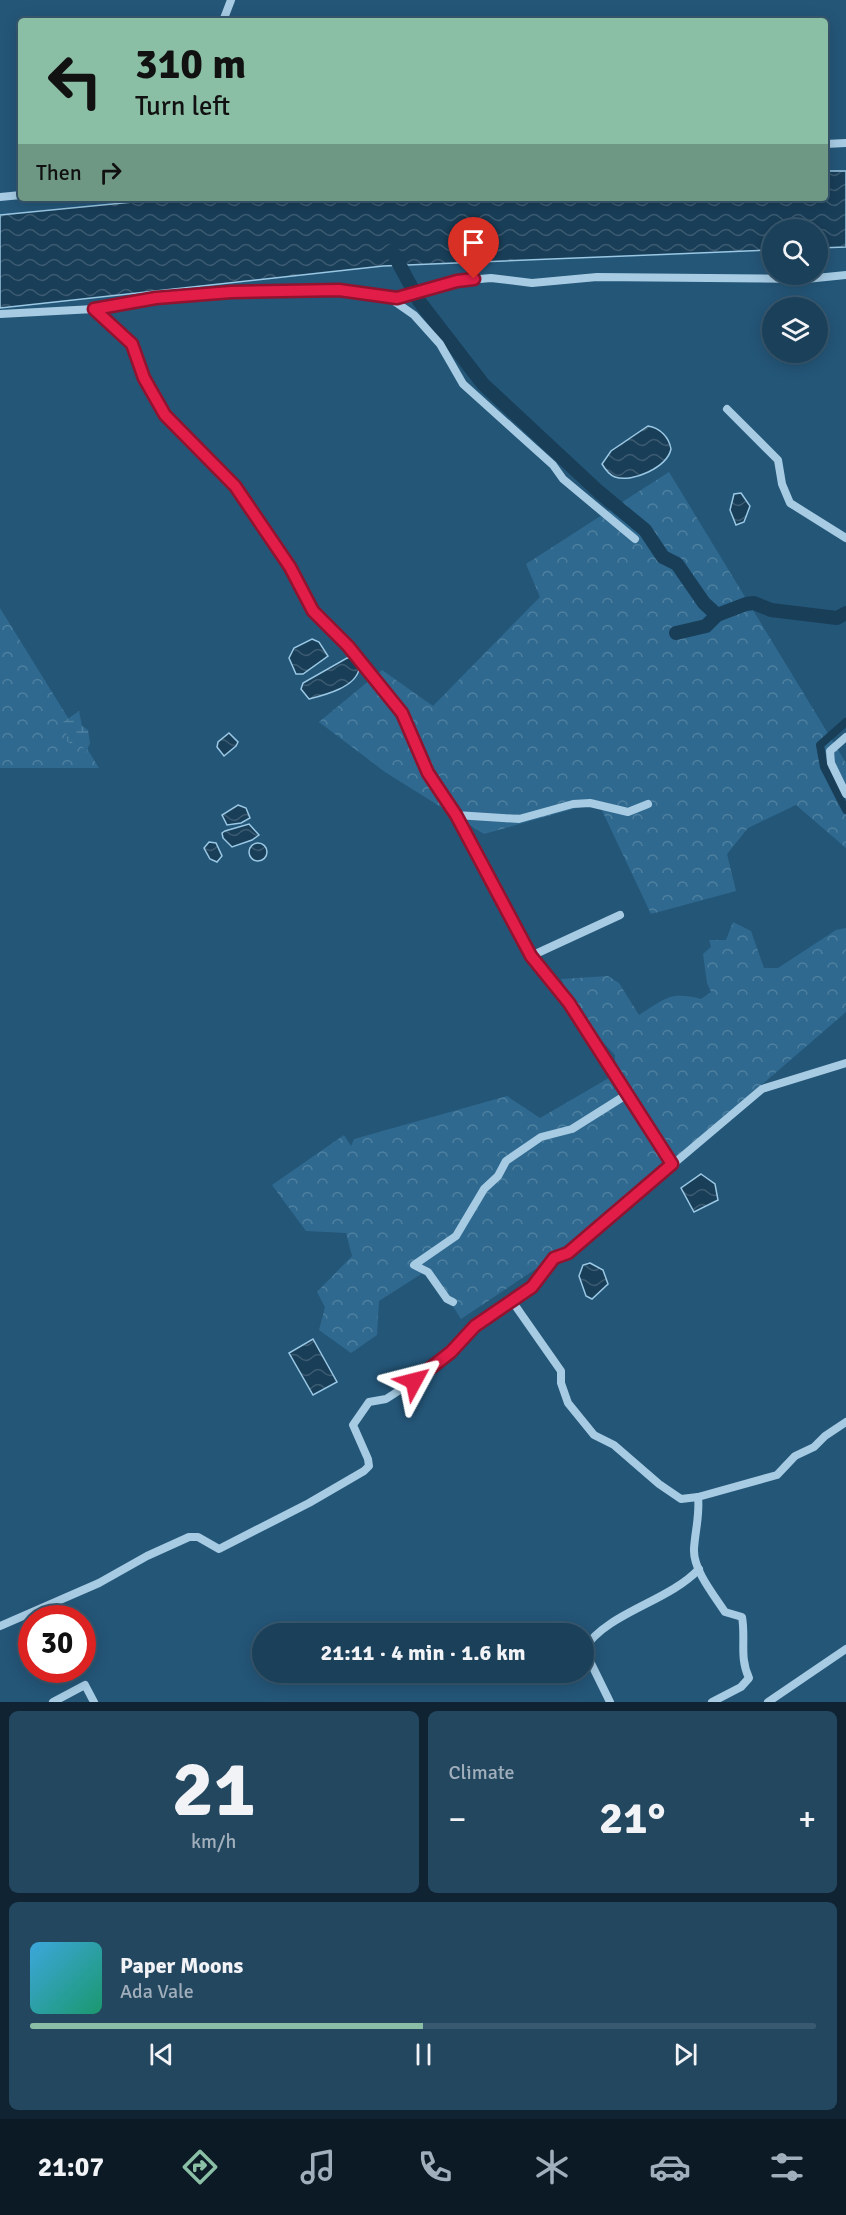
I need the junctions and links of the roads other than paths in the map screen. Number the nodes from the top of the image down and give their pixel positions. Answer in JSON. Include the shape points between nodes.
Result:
{"nodes":[{"id":1,"x":231,"y":0,"type":"edge"},
{"id":2,"x":224,"y":18,"type":"edge"},
{"id":3,"x":846,"y":143,"type":"edge"},
{"id":4,"x":828,"y":144,"type":"edge"},
{"id":5,"x":18,"y":195,"type":"edge"},
{"id":6,"x":0,"y":197,"type":"edge"},
{"id":7,"x":846,"y":275,"type":"edge"},
{"id":8,"x":392,"y":298,"type":"junction"},
{"id":9,"x":94,"y":309,"type":"junction"},
{"id":10,"x":0,"y":314,"type":"edge"},
{"id":11,"x":727,"y":409,"type":"dead end"},
{"id":12,"x":846,"y":538,"type":"edge"},
{"id":13,"x":635,"y":539,"type":"dead end"},
{"id":14,"x":846,"y":737,"type":"edge"},
{"id":15,"x":846,"y":795,"type":"edge"},
{"id":16,"x":648,"y":804,"type":"dead end"},
{"id":17,"x":456,"y":815,"type":"junction"},
{"id":18,"x":620,"y":915,"type":"dead end"},
{"id":19,"x":531,"y":956,"type":"junction"},
{"id":20,"x":846,"y":1063,"type":"edge"},
{"id":21,"x":627,"y":1095,"type":"junction"},
{"id":22,"x":672,"y":1164,"type":"junction"},
{"id":23,"x":512,"y":1301,"type":"junction"},
{"id":24,"x":453,"y":1302,"type":"dead end"},
{"id":25,"x":846,"y":1422,"type":"edge"},
{"id":26,"x":698,"y":1497,"type":"junction"},
{"id":27,"x":699,"y":1569,"type":"junction"},
{"id":28,"x":0,"y":1626,"type":"edge"},
{"id":29,"x":846,"y":1649,"type":"edge"},
{"id":30,"x":53,"y":1702,"type":"edge"},
{"id":31,"x":94,"y":1702,"type":"edge"},
{"id":32,"x":610,"y":1702,"type":"edge"},
{"id":33,"x":712,"y":1702,"type":"edge"},
{"id":34,"x":768,"y":1702,"type":"edge"}],
"edges":[{"from":1,"to":2,"type":"street"},
{"from":3,"to":4,"type":"street"},
{"from":5,"to":6,"type":"street"},
{"from":7,"to":8,"type":"street","via":[[795,279],[597,277],[532,283],[491,278],[457,281]]},
{"from":8,"to":9,"type":"street","via":[[339,290],[231,292],[156,298]]},
{"from":8,"to":13,"type":"street","via":[[440,344],[463,384],[553,465],[563,479]]},
{"from":9,"to":10,"type":"street"},
{"from":9,"to":17,"type":"street","via":[[132,344],[144,378],[165,415],[235,486],[290,567],[313,611],[348,646],[402,713],[428,773]]},
{"from":11,"to":12,"type":"street","via":[[778,460],[790,503]]},
{"from":14,"to":15,"type":"street","via":[[830,751],[831,763]]},
{"from":16,"to":17,"type":"street","via":[[628,812],[590,803],[573,804],[519,819]]},
{"from":17,"to":19,"type":"street"},
{"from":18,"to":19,"type":"street"},
{"from":19,"to":21,"type":"street","via":[[569,1003]]},
{"from":20,"to":22,"type":"street","via":[[762,1089]]},
{"from":21,"to":22,"type":"street"},
{"from":21,"to":24,"type":"street","via":[[572,1129],[541,1137],[506,1161],[456,1236],[414,1265],[428,1272]]},
{"from":22,"to":23,"type":"street","via":[[568,1253],[554,1258],[532,1287]]},
{"from":23,"to":26,"type":"street","via":[[561,1371],[568,1403],[594,1435],[614,1445],[681,1499]]},
{"from":23,"to":28,"type":"street","via":[[475,1326],[451,1352],[414,1381],[386,1400],[369,1402],[353,1425],[368,1459],[369,1466],[364,1471],[219,1550],[198,1537],[189,1537],[99,1583]]},
{"from":25,"to":26,"type":"street","via":[[814,1447],[795,1456],[777,1475]]},
{"from":26,"to":27,"type":"street","via":[[694,1550]]},
{"from":27,"to":32,"type":"street","via":[[650,1604],[611,1624],[584,1649]]},
{"from":27,"to":33,"type":"street","via":[[724,1612],[742,1617],[742,1662],[749,1678],[741,1687]]},
{"from":29,"to":34,"type":"street"},
{"from":30,"to":31,"type":"street","via":[[85,1685]]}]}
